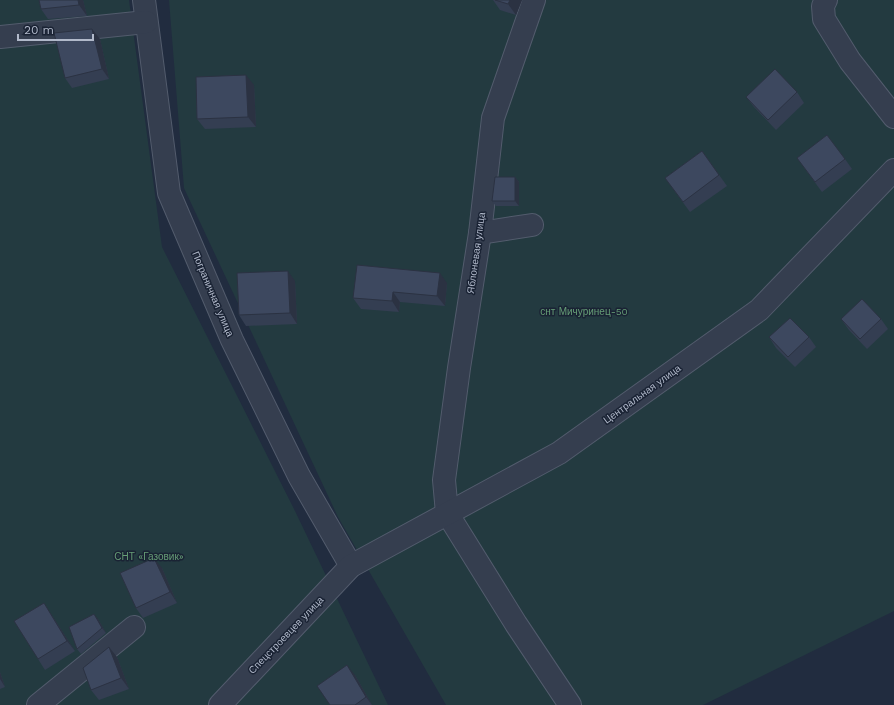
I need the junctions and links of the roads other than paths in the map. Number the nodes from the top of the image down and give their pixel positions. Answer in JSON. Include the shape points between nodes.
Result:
{"nodes":[{"id":1,"x":144,"y":0,"type":"edge"},
{"id":2,"x":534,"y":0,"type":"edge"},
{"id":3,"x":820,"y":2,"type":"edge"},
{"id":4,"x":146,"y":22,"type":"junction"},
{"id":5,"x":0,"y":37,"type":"edge"},
{"id":6,"x":894,"y":117,"type":"edge"},
{"id":7,"x":894,"y":170,"type":"edge"},
{"id":8,"x":532,"y":225,"type":"dead end"},
{"id":9,"x":480,"y":232,"type":"junction"},
{"id":10,"x":447,"y":512,"type":"junction"},
{"id":11,"x":352,"y":566,"type":"junction"},
{"id":12,"x":134,"y":627,"type":"dead end"},
{"id":13,"x":38,"y":705,"type":"edge"},
{"id":14,"x":220,"y":705,"type":"edge"},
{"id":15,"x":570,"y":705,"type":"edge"}],
"edges":[{"from":1,"to":4,"type":"street","name":"Пограничная улица"},
{"from":2,"to":9,"type":"street","name":"Яблоневая улица","via":[[492,118]]},
{"from":3,"to":6,"type":"street","via":[[824,19],[850,61]]},
{"from":4,"to":5,"type":"street"},
{"from":4,"to":11,"type":"street","name":"Пограничная улица","via":[[169,193],[236,347],[300,476]]},
{"from":7,"to":10,"type":"street","name":"Центральная улица","via":[[759,310],[559,453]]},
{"from":8,"to":9,"type":"street"},
{"from":9,"to":10,"type":"street","name":"Яблоневая улица","via":[[458,368],[444,480]]},
{"from":10,"to":11,"type":"street","name":"Центральная улица"},
{"from":10,"to":15,"type":"street","via":[[516,624]]},
{"from":11,"to":14,"type":"street","name":"Спецстроевцев улица"},
{"from":12,"to":13,"type":"street"}]}
